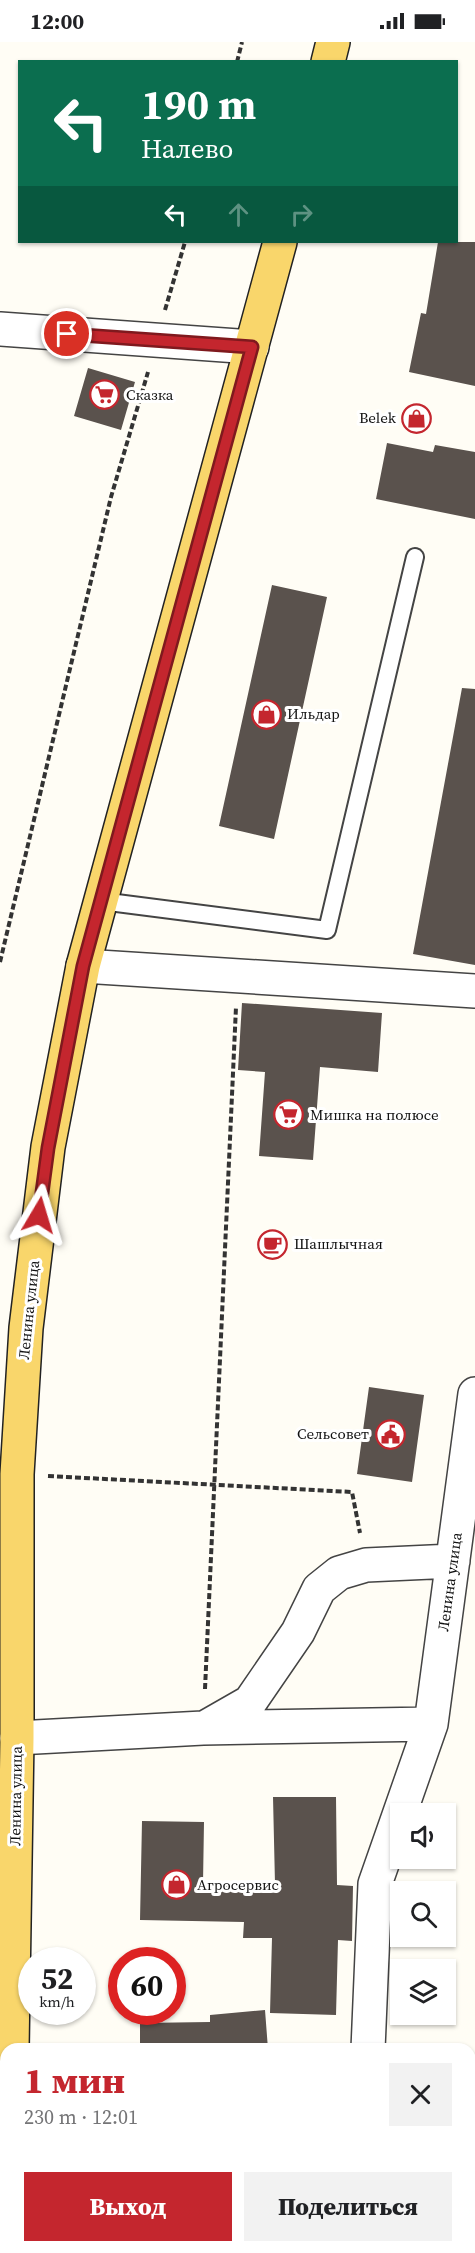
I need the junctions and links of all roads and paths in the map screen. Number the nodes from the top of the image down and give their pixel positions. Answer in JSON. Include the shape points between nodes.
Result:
{"nodes":[{"id":1,"x":242,"y":42,"type":"edge"},
{"id":2,"x":333,"y":42,"type":"edge"},
{"id":3,"x":238,"y":60,"type":"edge"},
{"id":4,"x":328,"y":60,"type":"edge"},
{"id":5,"x":185,"y":243,"type":"edge"},
{"id":6,"x":280,"y":243,"type":"edge"},
{"id":7,"x":0,"y":328,"type":"edge"},
{"id":8,"x":157,"y":340,"type":"junction"},
{"id":9,"x":252,"y":347,"type":"junction"},
{"id":10,"x":415,"y":557,"type":"dead end"},
{"id":11,"x":101,"y":901,"type":"junction"},
{"id":12,"x":0,"y":962,"type":"edge"},
{"id":13,"x":83,"y":966,"type":"junction"},
{"id":14,"x":237,"y":976,"type":"junction"},
{"id":15,"x":475,"y":991,"type":"edge"},
{"id":16,"x":475,"y":1394,"type":"edge"},
{"id":17,"x":17,"y":1474,"type":"junction"},
{"id":18,"x":214,"y":1485,"type":"junction"},
{"id":19,"x":453,"y":1561,"type":"junction"},
{"id":20,"x":366,"y":1564,"type":"junction"},
{"id":21,"x":431,"y":1725,"type":"junction"},
{"id":22,"x":203,"y":1728,"type":"junction"},
{"id":23,"x":17,"y":1738,"type":"junction"},
{"id":24,"x":12,"y":2043,"type":"edge"},
{"id":25,"x":368,"y":2043,"type":"edge"}],
"edges":[{"from":1,"to":3,"type":"path"},
{"from":2,"to":4,"type":"main road"},
{"from":5,"to":8,"type":"path"},
{"from":6,"to":9,"type":"main road","name":"Ленина улица"},
{"from":7,"to":8,"type":"street"},
{"from":8,"to":9,"type":"street"},
{"from":8,"to":12,"type":"path","via":[[111,497]]},
{"from":9,"to":11,"type":"main road","name":"Ленина улица"},
{"from":10,"to":11,"type":"lane","via":[[327,930]]},
{"from":11,"to":13,"type":"main road","name":"Ленина улица"},
{"from":13,"to":14,"type":"street"},
{"from":13,"to":17,"type":"main road","name":"Ленина улица","via":[[48,1148],[26,1328]]},
{"from":14,"to":15,"type":"street"},
{"from":14,"to":18,"type":"path"},
{"from":16,"to":19,"type":"street","name":"Ленина улица"},
{"from":17,"to":18,"type":"path"},
{"from":17,"to":23,"type":"main road","name":"Ленина улица"},
{"from":18,"to":20,"type":"path","via":[[352,1492]]},
{"from":18,"to":22,"type":"path"},
{"from":19,"to":20,"type":"street"},
{"from":19,"to":21,"type":"street","name":"Ленина улица"},
{"from":20,"to":22,"type":"street","via":[[339,1573],[319,1589],[298,1632],[250,1702]]},
{"from":21,"to":22,"type":"street"},
{"from":21,"to":25,"type":"street","name":"Ленина улица","via":[[375,1884]]},
{"from":22,"to":23,"type":"street"},
{"from":23,"to":24,"type":"main road","name":"Ленина улица"}]}
